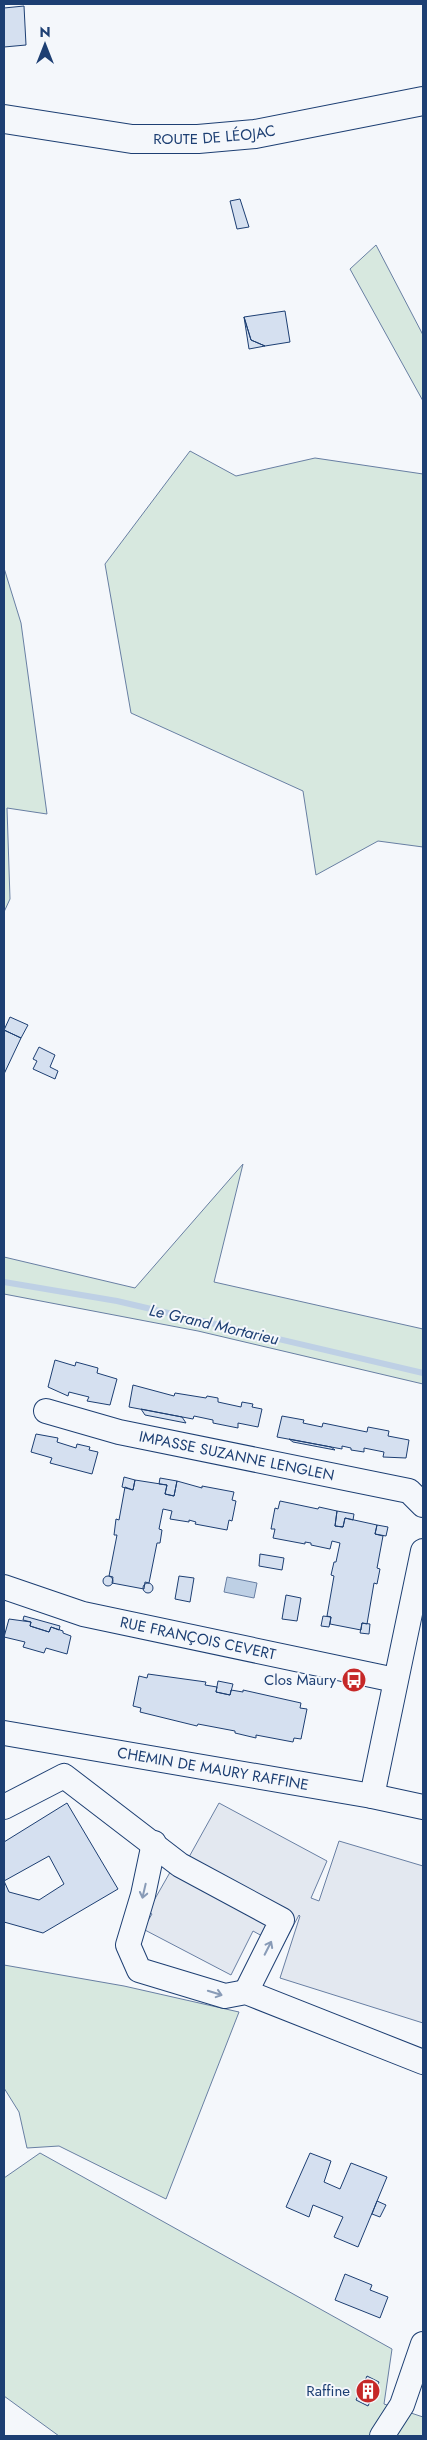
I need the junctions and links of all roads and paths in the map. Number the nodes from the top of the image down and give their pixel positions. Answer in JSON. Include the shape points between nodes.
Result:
{"nodes":[{"id":1,"x":423,"y":101,"type":"edge"},
{"id":2,"x":4,"y":119,"type":"edge"},
{"id":3,"x":46,"y":1411,"type":"dead end"},
{"id":4,"x":423,"y":1505,"type":"edge"},
{"id":5,"x":423,"y":1551,"type":"edge"},
{"id":6,"x":4,"y":1587,"type":"edge"},
{"id":7,"x":395,"y":1680,"type":"junction"},
{"id":8,"x":4,"y":1733,"type":"edge"},
{"id":9,"x":372,"y":1796,"type":"junction"},
{"id":10,"x":4,"y":1807,"type":"edge"},
{"id":11,"x":423,"y":1807,"type":"edge"},
{"id":12,"x":154,"y":1844,"type":"junction"},
{"id":13,"x":246,"y":1992,"type":"junction"},
{"id":14,"x":423,"y":2062,"type":"edge"},
{"id":15,"x":423,"y":2344,"type":"edge"},
{"id":16,"x":382,"y":2436,"type":"edge"}],
"edges":[{"from":1,"to":2,"type":"main road","name":"ROUTE DE LÉOJAC","via":[[255,134],[198,140],[132,140]]},
{"from":3,"to":4,"type":"street","name":"IMPASSE SUZANNE LENGLEN","via":[[119,1432],[409,1491]]},
{"from":5,"to":7,"type":"street"},
{"from":6,"to":7,"type":"street","name":"RUE FRANÇOIS CEVERT","via":[[83,1614]]},
{"from":7,"to":9,"type":"street"},
{"from":8,"to":9,"type":"street","name":"CHEMIN DE MAURY RAFFINE"},
{"from":9,"to":11,"type":"street","name":"CHEMIN DE MAURY RAFFINE"},
{"from":10,"to":12,"type":"street","via":[[64,1776]]},
{"from":13,"to":12,"type":"street","one_way":true,"via":[[282,1920],[180,1865]]},
{"from":12,"to":13,"type":"street","one_way":true,"via":[[128,1945],[139,1970],[225,1996]]},
{"from":13,"to":14,"type":"street"},
{"from":15,"to":16,"type":"street","via":[[402,2405]]}]}
